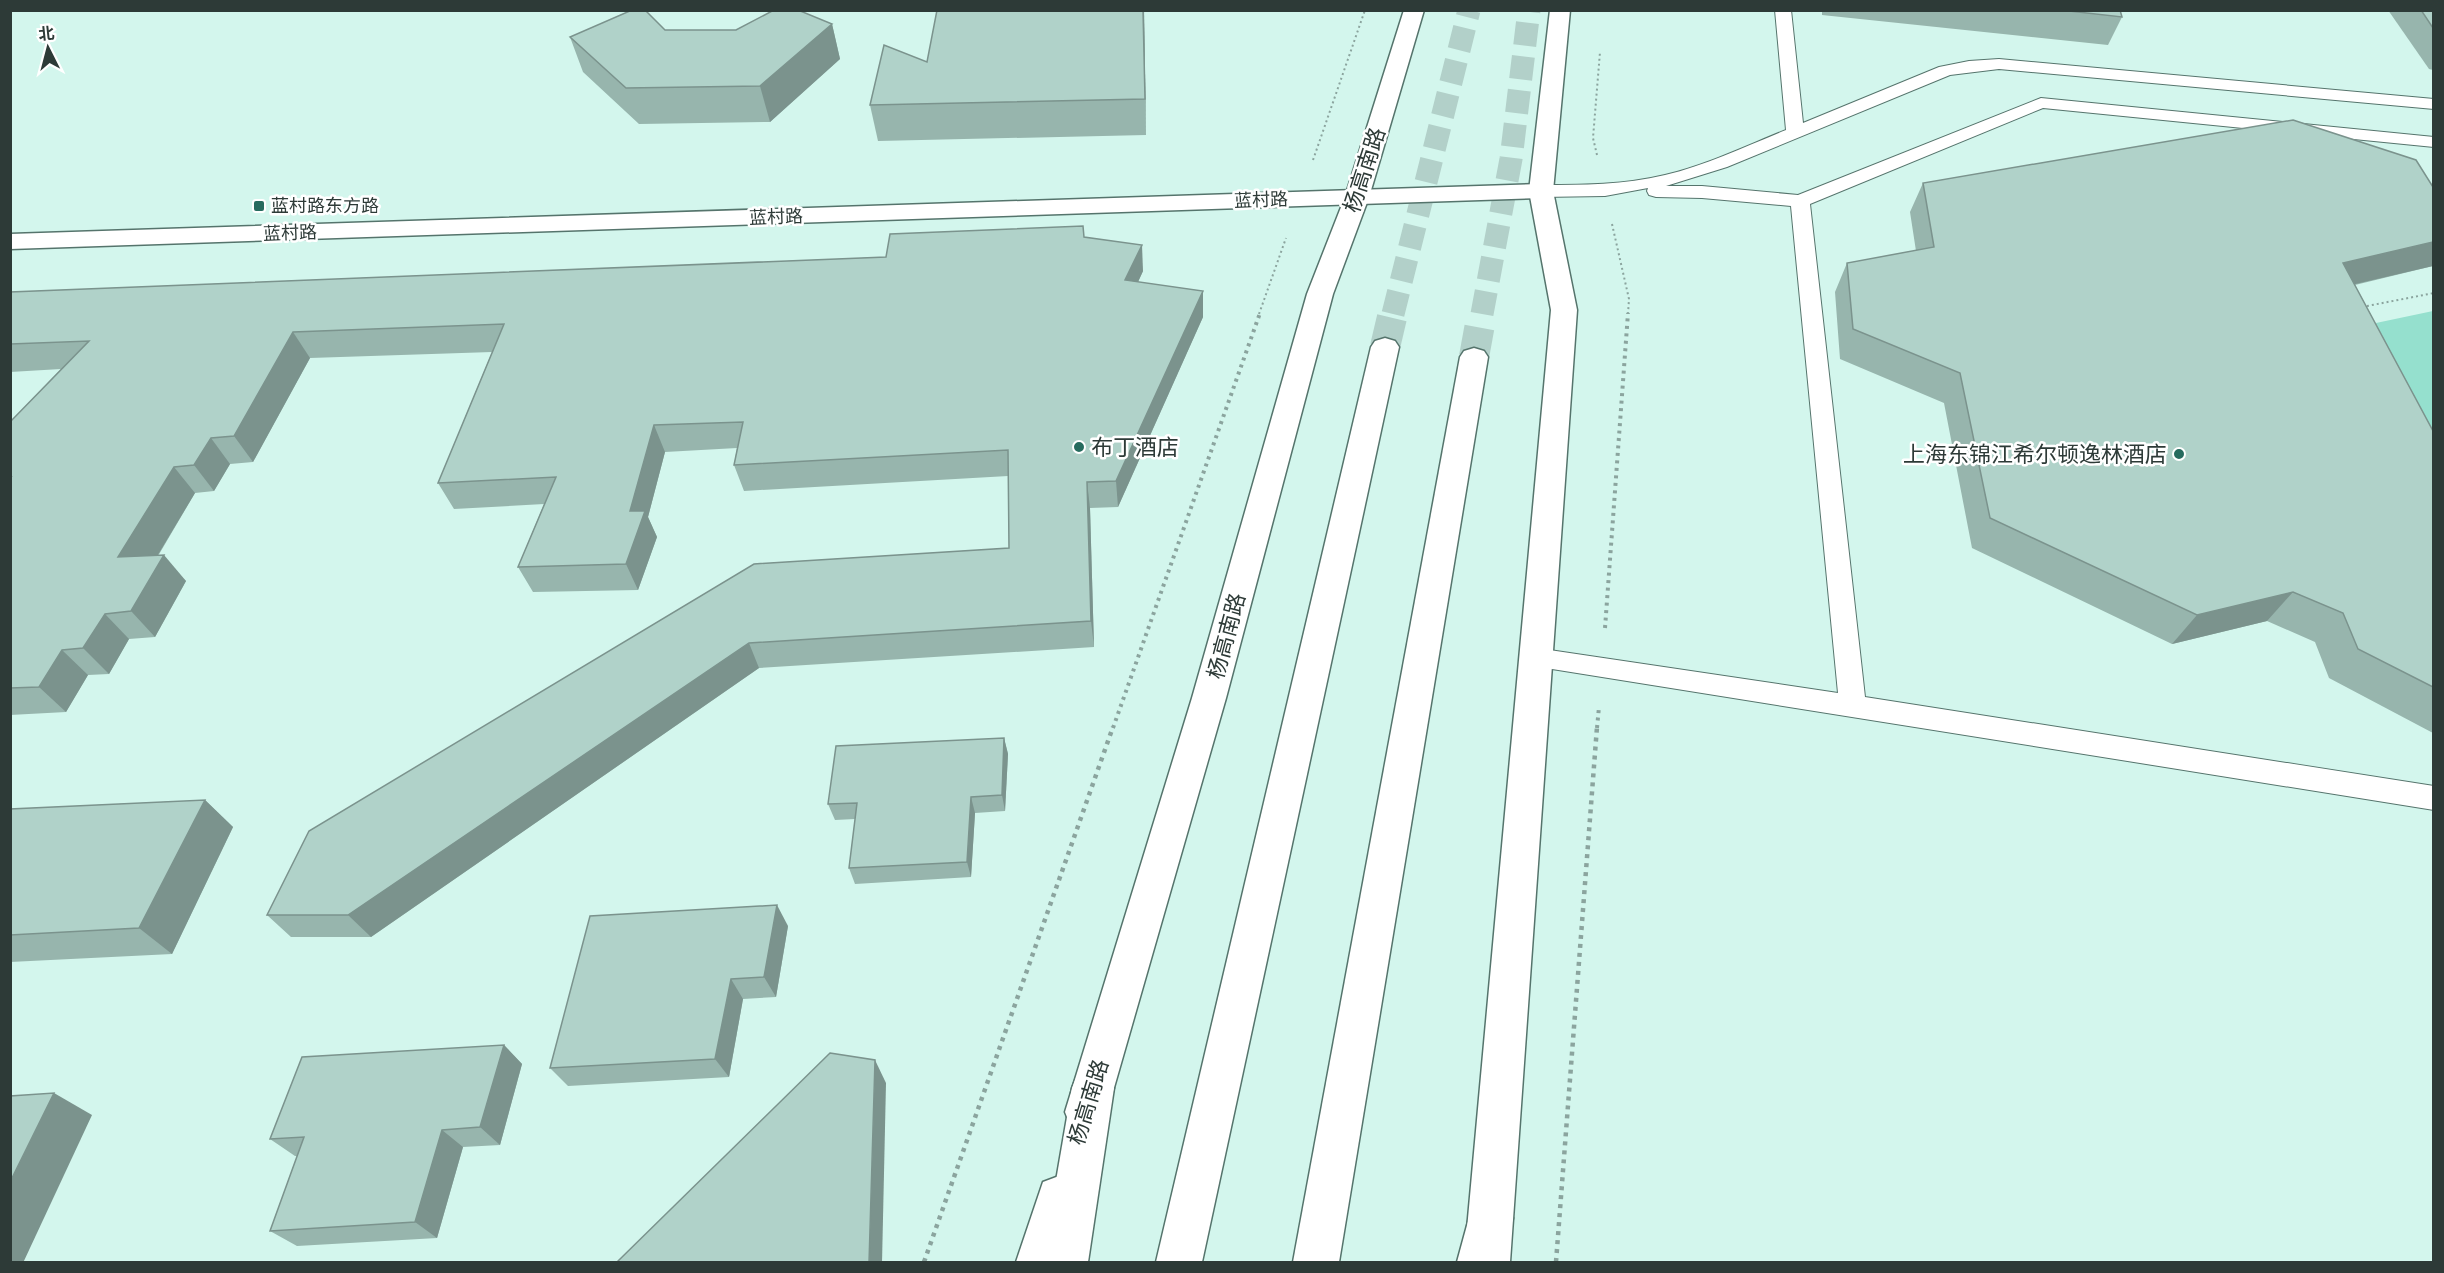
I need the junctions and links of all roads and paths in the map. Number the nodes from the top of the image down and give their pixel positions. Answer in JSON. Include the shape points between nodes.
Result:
{"nodes":[{"id":1,"x":1365,"y":10,"type":"edge"},
{"id":2,"x":1414,"y":10,"type":"edge"},
{"id":3,"x":1560,"y":10,"type":"edge"},
{"id":4,"x":1783,"y":10,"type":"edge"},
{"id":5,"x":2433,"y":104,"type":"edge"},
{"id":6,"x":1795,"y":133,"type":"junction"},
{"id":7,"x":2433,"y":142,"type":"edge"},
{"id":8,"x":1605,"y":190,"type":"junction"},
{"id":9,"x":1541,"y":192,"type":"junction"},
{"id":10,"x":1357,"y":197,"type":"junction"},
{"id":11,"x":1299,"y":199,"type":"junction"},
{"id":12,"x":1800,"y":201,"type":"junction"},
{"id":13,"x":10,"y":242,"type":"edge"},
{"id":14,"x":2433,"y":293,"type":"edge"},
{"id":15,"x":2357,"y":307,"type":"edge"},
{"id":16,"x":1385,"y":347,"type":"tunnel mouth"},
{"id":17,"x":1474,"y":357,"type":"tunnel mouth"},
{"id":18,"x":1536,"y":658,"type":"junction"},
{"id":19,"x":1853,"y":706,"type":"junction"},
{"id":20,"x":2433,"y":798,"type":"edge"},
{"id":21,"x":1093,"y":1088,"type":"junction"},
{"id":22,"x":1491,"y":1218,"type":"junction"},
{"id":23,"x":924,"y":1263,"type":"edge"},
{"id":24,"x":1039,"y":1263,"type":"edge"},
{"id":25,"x":1065,"y":1263,"type":"edge"},
{"id":26,"x":1179,"y":1263,"type":"edge"},
{"id":27,"x":1316,"y":1263,"type":"edge"},
{"id":28,"x":1480,"y":1263,"type":"edge"},
{"id":29,"x":1487,"y":1263,"type":"edge"}],
"edges":[{"from":1,"to":11,"type":"path"},
{"from":2,"to":10,"type":"main road","name":"杨高南路"},
{"from":3,"to":9,"type":"main road"},
{"from":4,"to":6,"type":"lane"},
{"from":5,"to":6,"type":"lane","via":[[1999,64],[1945,71]]},
{"from":6,"to":8,"type":"lane","via":[[1678,177]]},
{"from":7,"to":12,"type":"lane","via":[[2041,103]]},
{"from":8,"to":9,"type":"lane"},
{"from":8,"to":12,"type":"lane","via":[[1702,192]]},
{"from":9,"to":10,"type":"main road","name":"蓝村路"},
{"from":9,"to":18,"type":"main road","via":[[1564,310]]},
{"from":10,"to":11,"type":"main road","name":"蓝村路"},
{"from":10,"to":21,"type":"main road","name":"杨高南路","via":[[1320,294],[1209,699]]},
{"from":11,"to":13,"type":"main road","name":"蓝村路"},
{"from":11,"to":23,"type":"path"},
{"from":12,"to":19,"type":"lane"},
{"from":14,"to":15,"type":"path"},
{"from":16,"to":26,"type":"main road"},
{"from":17,"to":27,"type":"main road"},
{"from":18,"to":19,"type":"lane"},
{"from":18,"to":22,"type":"main road"},
{"from":19,"to":20,"type":"lane"},
{"from":21,"to":24,"type":"main road","name":"杨高南路"},
{"from":21,"to":25,"type":"main road"},
{"from":22,"to":28,"type":"main road"},
{"from":22,"to":29,"type":"main road"}]}
